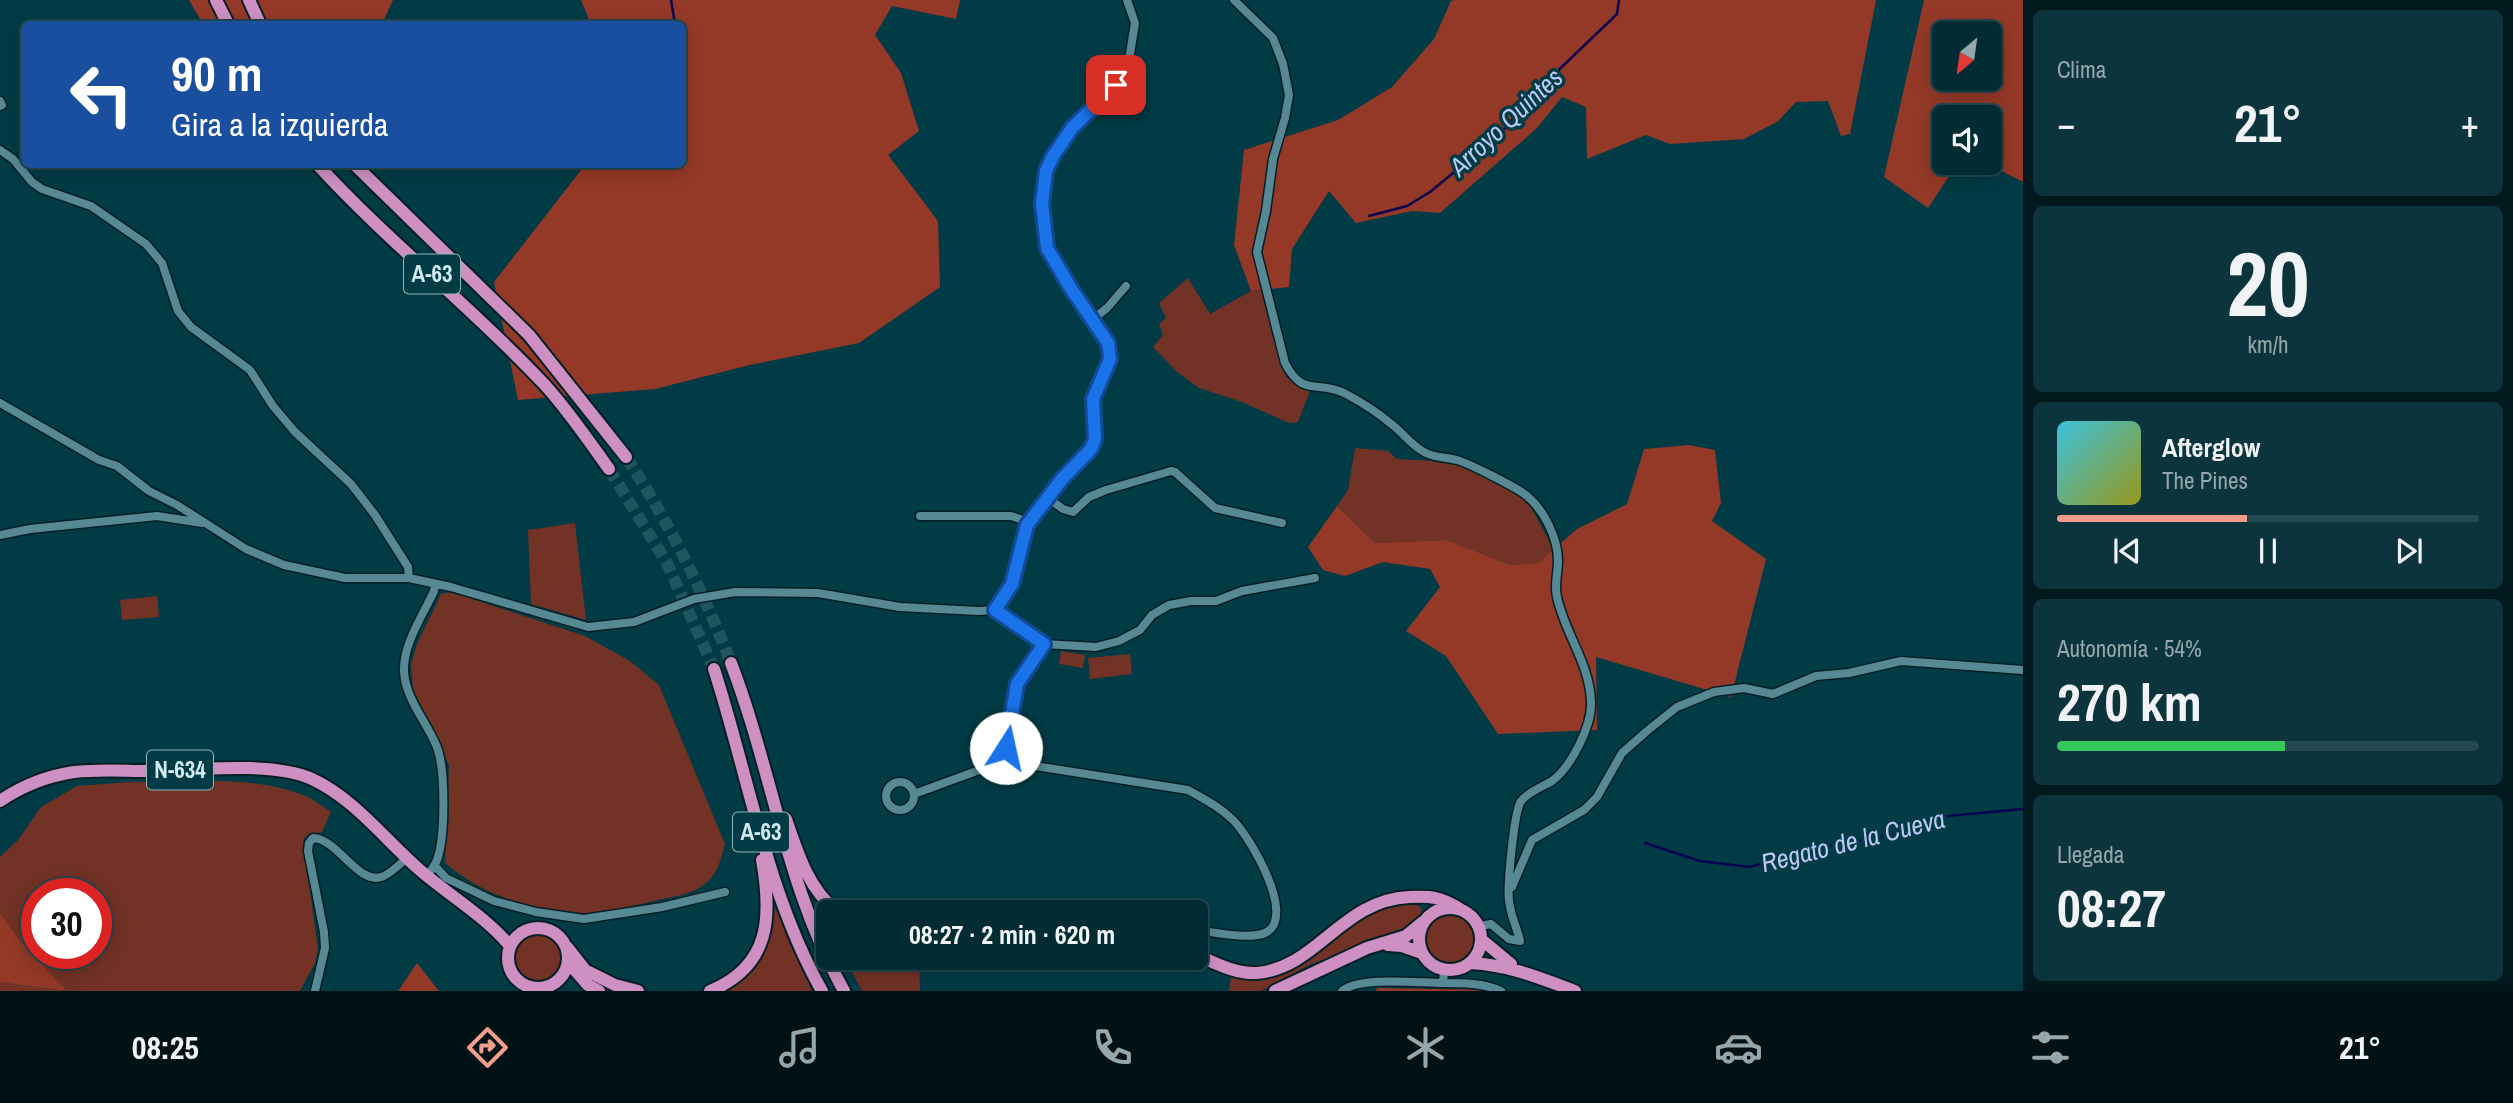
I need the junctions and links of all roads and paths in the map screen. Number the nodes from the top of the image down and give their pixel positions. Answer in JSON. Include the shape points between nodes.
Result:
{"nodes":[{"id":1,"x":216,"y":0,"type":"edge"},
{"id":2,"x":249,"y":0,"type":"edge"},
{"id":3,"x":1128,"y":0,"type":"edge"},
{"id":4,"x":1234,"y":0,"type":"edge"},
{"id":5,"x":226,"y":21,"type":"edge"},
{"id":6,"x":259,"y":21,"type":"edge"},
{"id":7,"x":0,"y":101,"type":"edge"},
{"id":8,"x":0,"y":106,"type":"edge"},
{"id":9,"x":0,"y":150,"type":"edge"},
{"id":10,"x":321,"y":168,"type":"edge"},
{"id":11,"x":358,"y":168,"type":"edge"},
{"id":12,"x":1126,"y":286,"type":"dead end"},
{"id":13,"x":1093,"y":319,"type":"junction"},
{"id":14,"x":0,"y":403,"type":"edge"},
{"id":15,"x":626,"y":457,"type":"tunnel mouth"},
{"id":16,"x":609,"y":469,"type":"tunnel mouth"},
{"id":17,"x":1048,"y":498,"type":"junction"},
{"id":18,"x":920,"y":516,"type":"dead end"},
{"id":19,"x":1282,"y":523,"type":"dead end"},
{"id":20,"x":208,"y":524,"type":"junction"},
{"id":21,"x":1027,"y":525,"type":"junction"},
{"id":22,"x":0,"y":535,"type":"edge"},
{"id":23,"x":409,"y":578,"type":"junction"},
{"id":24,"x":1315,"y":578,"type":"dead end"},
{"id":25,"x":435,"y":584,"type":"junction"},
{"id":26,"x":995,"y":610,"type":"junction"},
{"id":27,"x":1044,"y":644,"type":"junction"},
{"id":28,"x":731,"y":663,"type":"tunnel mouth"},
{"id":29,"x":714,"y":669,"type":"tunnel mouth"},
{"id":30,"x":2023,"y":670,"type":"edge"},
{"id":31,"x":746,"y":703,"type":"junction"},
{"id":32,"x":1006,"y":748,"type":"junction"},
{"id":33,"x":741,"y":760,"type":"junction"},
{"id":34,"x":1016,"y":763,"type":"junction"},
{"id":35,"x":993,"y":765,"type":"junction"},
{"id":36,"x":914,"y":794,"type":"dead end"},
{"id":37,"x":0,"y":801,"type":"edge"},
{"id":38,"x":407,"y":858,"type":"junction"},
{"id":39,"x":431,"y":871,"type":"junction"},
{"id":40,"x":725,"y":892,"type":"dead end"},
{"id":41,"x":1508,"y":896,"type":"junction"},
{"id":42,"x":1414,"y":897,"type":"junction"},
{"id":43,"x":823,"y":900,"type":"edge"},
{"id":44,"x":1460,"y":909,"type":"junction"},
{"id":45,"x":1426,"y":919,"type":"junction"},
{"id":46,"x":486,"y":922,"type":"junction"},
{"id":47,"x":1480,"y":926,"type":"junction"},
{"id":48,"x":1208,"y":931,"type":"edge"},
{"id":49,"x":522,"y":932,"type":"junction"},
{"id":50,"x":1482,"y":940,"type":"junction"},
{"id":51,"x":565,"y":944,"type":"junction"},
{"id":52,"x":1381,"y":945,"type":"junction"},
{"id":53,"x":510,"y":946,"type":"junction"},
{"id":54,"x":1422,"y":953,"type":"junction"},
{"id":55,"x":1208,"y":960,"type":"edge"},
{"id":56,"x":568,"y":962,"type":"junction"},
{"id":57,"x":1471,"y":962,"type":"junction"},
{"id":58,"x":1520,"y":970,"type":"junction"},
{"id":59,"x":1312,"y":974,"type":"junction"},
{"id":60,"x":1444,"y":977,"type":"junction"},
{"id":61,"x":554,"y":984,"type":"junction"},
{"id":62,"x":594,"y":988,"type":"edge"},
{"id":63,"x":533,"y":990,"type":"edge"},
{"id":64,"x":315,"y":991,"type":"edge"},
{"id":65,"x":639,"y":991,"type":"edge"},
{"id":66,"x":710,"y":991,"type":"edge"},
{"id":67,"x":822,"y":991,"type":"edge"},
{"id":68,"x":844,"y":991,"type":"edge"},
{"id":69,"x":1275,"y":991,"type":"edge"},
{"id":70,"x":1290,"y":991,"type":"edge"},
{"id":71,"x":1342,"y":991,"type":"edge"},
{"id":72,"x":1501,"y":991,"type":"edge"},
{"id":73,"x":1575,"y":991,"type":"edge"}],
"edges":[{"from":1,"to":5,"type":"highway"},
{"from":2,"to":6,"type":"highway"},
{"from":3,"to":13,"type":"street","via":[[1135,23],[1127,72],[1072,128],[1053,156],[1042,203],[1047,248]]},
{"from":4,"to":41,"type":"street","via":[[1273,38],[1289,95],[1257,252],[1285,363],[1294,379],[1302,385],[1334,388],[1392,424],[1424,453],[1457,460],[1525,494],[1555,537],[1557,597],[1586,669],[1591,704],[1566,768],[1521,802]]},
{"from":7,"to":8,"type":"street"},
{"from":9,"to":23,"type":"street","via":[[42,189],[92,206],[146,244],[162,263],[178,311],[191,327],[250,370],[295,432],[351,484],[408,567]]},
{"from":10,"to":16,"type":"highway","number":"A-63","via":[[546,385]]},
{"from":11,"to":15,"type":"highway","number":"A-63","via":[[529,335]]},
{"from":12,"to":13,"type":"street"},
{"from":13,"to":17,"type":"street","via":[[1108,343],[1110,359],[1093,399],[1095,439]]},
{"from":14,"to":20,"type":"street","via":[[117,466],[149,491]]},
{"from":17,"to":19,"type":"street","via":[[1073,512],[1089,497],[1171,471],[1214,508]]},
{"from":17,"to":21,"type":"street"},
{"from":18,"to":21,"type":"street","via":[[1011,516]]},
{"from":20,"to":22,"type":"street","via":[[157,516]]},
{"from":20,"to":23,"type":"street","via":[[284,565],[345,578]]},
{"from":21,"to":26,"type":"street","via":[[1012,584]]},
{"from":23,"to":25,"type":"street"},
{"from":24,"to":27,"type":"street","via":[[1242,591],[1216,601],[1169,605],[1152,615],[1140,630],[1096,647]]},
{"from":25,"to":26,"type":"street","via":[[588,627],[634,622],[694,599],[735,592],[818,593],[900,607]]},
{"from":25,"to":39,"type":"street","via":[[406,652],[404,675],[444,775],[440,851]]},
{"from":26,"to":27,"type":"street"},
{"from":27,"to":32,"type":"street","via":[[1017,684]]},
{"from":28,"to":31,"type":"highway","number":"A-63"},
{"from":29,"to":33,"type":"highway","number":"A-63"},
{"from":30,"to":41,"type":"street","via":[[1901,661],[1816,676],[1773,694],[1744,688],[1714,692],[1677,707],[1622,753],[1597,797],[1584,810],[1532,840]]},
{"from":31,"to":43,"type":"highway","via":[[799,856]]},
{"from":31,"to":68,"type":"highway","number":"A-63","via":[[793,873],[815,933]]},
{"from":32,"to":34,"type":"street","via":[[1013,752]]},
{"from":32,"to":35,"type":"street","via":[[994,754]]},
{"from":33,"to":66,"type":"highway","via":[[767,886],[767,923],[752,960],[730,981]]},
{"from":33,"to":67,"type":"highway","number":"A-63","via":[[787,912]]},
{"from":34,"to":35,"type":"street","via":[[1006,772]]},
{"from":34,"to":48,"type":"street","via":[[1188,790],[1235,821],[1253,847],[1278,912],[1273,926],[1253,936]]},
{"from":35,"to":36,"type":"street"},
{"from":37,"to":38,"type":"highway","number":"N-634","via":[[28,785],[75,772],[281,771],[310,778],[335,792]]},
{"from":38,"to":39,"type":"highway","number":"N-634"},
{"from":38,"to":64,"type":"street","via":[[376,878],[359,871],[322,838],[309,843],[325,948]]},
{"from":39,"to":40,"type":"street","via":[[494,901],[584,919]]},
{"from":39,"to":46,"type":"highway","number":"N-634"},
{"from":41,"to":47,"type":"street","via":[[1520,941],[1509,939],[1491,924]]},
{"from":42,"to":44,"type":"highway","via":[[1430,896]]},
{"from":42,"to":45,"type":"highway","via":[[1422,903]]},
{"from":42,"to":55,"type":"highway","via":[[1365,909],[1299,958],[1268,971],[1230,970]]},
{"from":44,"to":45,"type":"highway","via":[[1438,909]]},
{"from":44,"to":47,"type":"highway"},
{"from":45,"to":52,"type":"highway","via":[[1406,936]]},
{"from":45,"to":54,"type":"highway","via":[[1419,932]]},
{"from":46,"to":49,"type":"highway","number":"N-634"},
{"from":46,"to":53,"type":"highway","number":"N-634"},
{"from":47,"to":50,"type":"highway"},
{"from":49,"to":51,"type":"highway","number":"N-634","via":[[547,929]]},
{"from":49,"to":53,"type":"highway"},
{"from":50,"to":57,"type":"highway"},
{"from":50,"to":58,"type":"highway"},
{"from":51,"to":56,"type":"highway"},
{"from":51,"to":65,"type":"highway","via":[[585,970]]},
{"from":52,"to":54,"type":"highway"},
{"from":52,"to":59,"type":"highway"},
{"from":53,"to":63,"type":"highway","via":[[507,959],[513,975]]},
{"from":54,"to":60,"type":"highway"},
{"from":56,"to":61,"type":"highway"},
{"from":56,"to":62,"type":"highway"},
{"from":57,"to":58,"type":"highway"},
{"from":57,"to":60,"type":"highway"},
{"from":58,"to":73,"type":"highway"},
{"from":59,"to":69,"type":"highway"},
{"from":59,"to":70,"type":"highway"},
{"from":60,"to":71,"type":"street","via":[[1365,982]]},
{"from":60,"to":72,"type":"street"},
{"from":61,"to":62,"type":"highway"},
{"from":61,"to":63,"type":"highway"}]}
